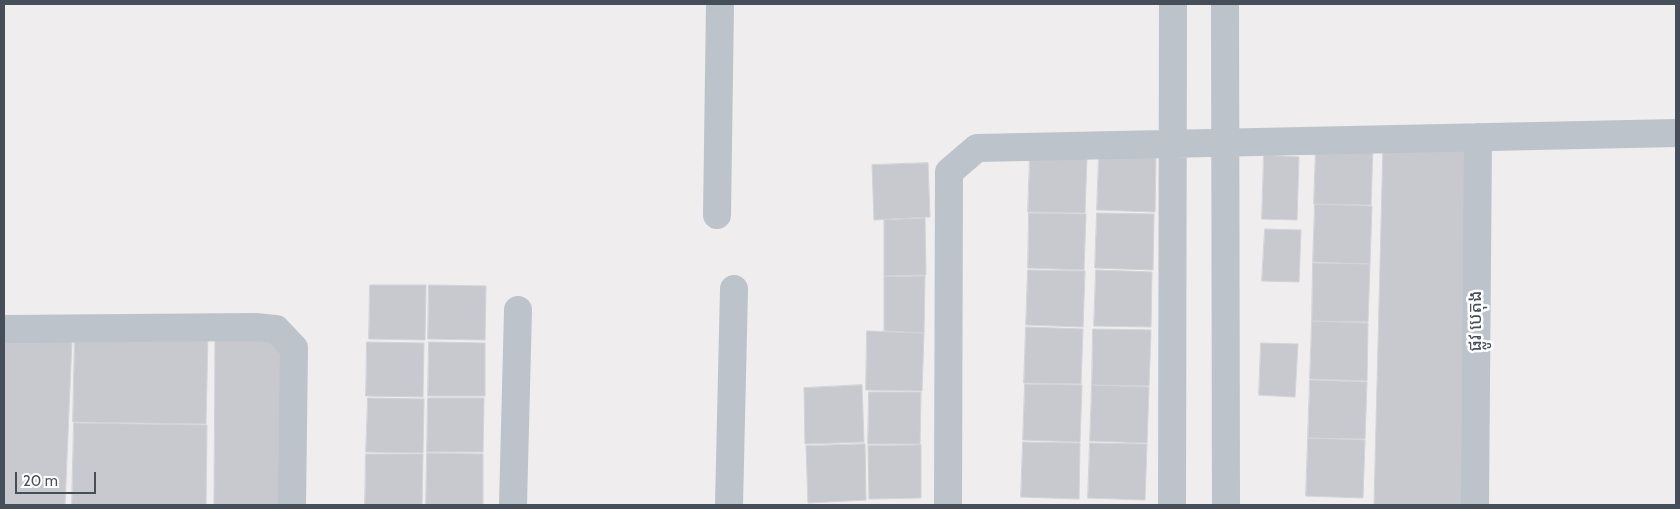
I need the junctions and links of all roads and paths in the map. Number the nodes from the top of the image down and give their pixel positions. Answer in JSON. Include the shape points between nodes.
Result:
{"nodes":[{"id":1,"x":720,"y":4,"type":"edge"},
{"id":2,"x":1173,"y":4,"type":"edge"},
{"id":3,"x":1225,"y":4,"type":"edge"},
{"id":4,"x":1676,"y":133,"type":"edge"},
{"id":5,"x":1478,"y":137,"type":"junction"},
{"id":6,"x":1225,"y":142,"type":"junction"},
{"id":7,"x":1173,"y":144,"type":"junction"},
{"id":8,"x":717,"y":215,"type":"dead end"},
{"id":9,"x":734,"y":289,"type":"dead end"},
{"id":10,"x":518,"y":310,"type":"dead end"},
{"id":11,"x":4,"y":329,"type":"edge"},
{"id":12,"x":292,"y":505,"type":"edge"},
{"id":13,"x":513,"y":505,"type":"edge"},
{"id":14,"x":729,"y":505,"type":"edge"},
{"id":15,"x":948,"y":505,"type":"edge"},
{"id":16,"x":1172,"y":505,"type":"edge"},
{"id":17,"x":1226,"y":505,"type":"edge"},
{"id":18,"x":1475,"y":505,"type":"edge"}],
"edges":[{"from":1,"to":8,"type":"street"},
{"from":2,"to":7,"type":"street"},
{"from":3,"to":6,"type":"street"},
{"from":4,"to":5,"type":"street"},
{"from":5,"to":6,"type":"street"},
{"from":5,"to":18,"type":"street","name":"ផ្លូវ បេតុង"},
{"from":6,"to":7,"type":"street"},
{"from":6,"to":17,"type":"street"},
{"from":7,"to":15,"type":"street","via":[[977,148],[949,172]]},
{"from":7,"to":16,"type":"street"},
{"from":9,"to":14,"type":"street"},
{"from":10,"to":13,"type":"street"},
{"from":11,"to":12,"type":"street","via":[[276,329],[294,348]]}]}
